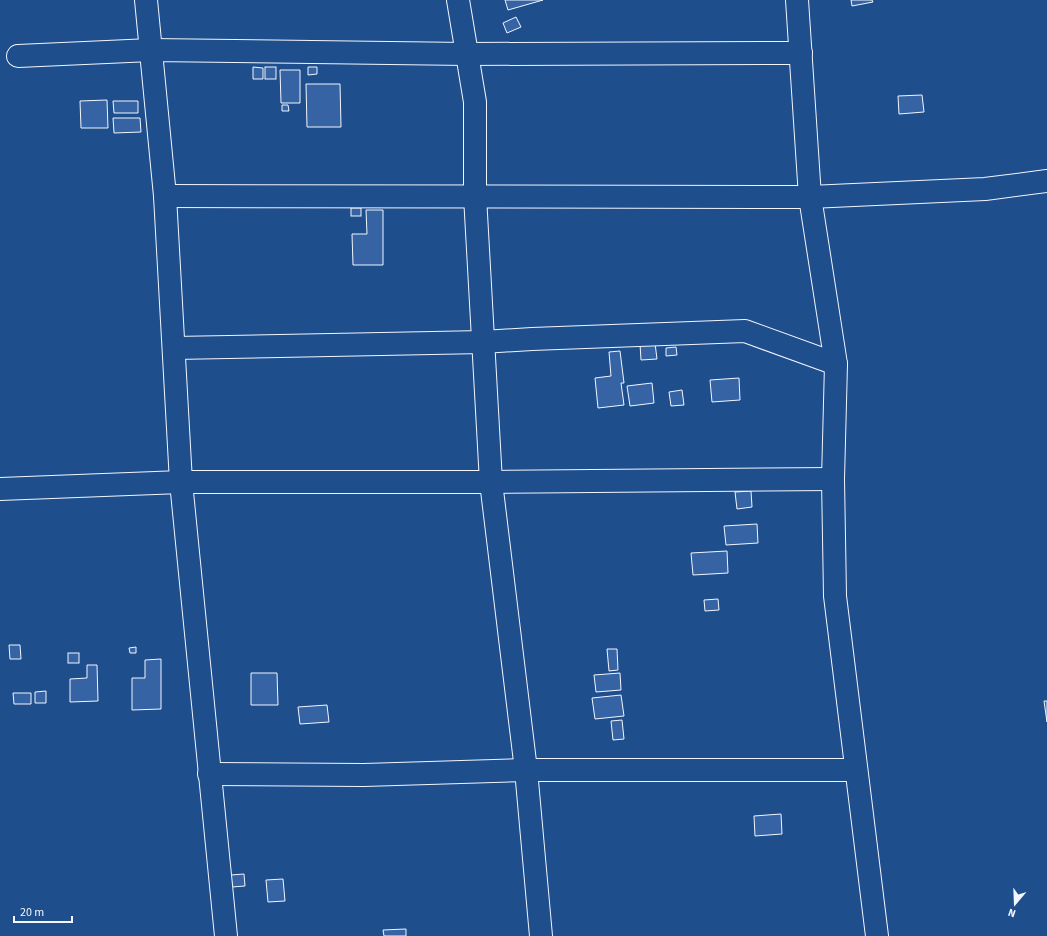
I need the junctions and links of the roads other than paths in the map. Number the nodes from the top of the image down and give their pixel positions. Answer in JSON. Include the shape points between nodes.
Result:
{"nodes":[{"id":1,"x":146,"y":0,"type":"edge"},
{"id":2,"x":458,"y":0,"type":"edge"},
{"id":3,"x":797,"y":0,"type":"edge"},
{"id":4,"x":151,"y":50,"type":"junction"},
{"id":5,"x":800,"y":52,"type":"junction"},
{"id":6,"x":467,"y":54,"type":"junction"},
{"id":7,"x":18,"y":56,"type":"dead end"},
{"id":8,"x":1047,"y":181,"type":"edge"},
{"id":9,"x":165,"y":196,"type":"junction"},
{"id":10,"x":475,"y":196,"type":"junction"},
{"id":11,"x":810,"y":197,"type":"junction"},
{"id":12,"x":483,"y":342,"type":"junction"},
{"id":13,"x":174,"y":348,"type":"junction"},
{"id":14,"x":836,"y":364,"type":"junction"},
{"id":15,"x":833,"y":479,"type":"junction"},
{"id":16,"x":182,"y":482,"type":"junction"},
{"id":17,"x":491,"y":482,"type":"junction"},
{"id":18,"x":0,"y":489,"type":"edge"},
{"id":19,"x":526,"y":770,"type":"junction"},
{"id":20,"x":856,"y":770,"type":"junction"},
{"id":21,"x":209,"y":774,"type":"junction"},
{"id":22,"x":226,"y":936,"type":"edge"},
{"id":23,"x":541,"y":936,"type":"edge"},
{"id":24,"x":877,"y":936,"type":"edge"}],
"edges":[{"from":1,"to":4,"type":"street"},
{"from":2,"to":6,"type":"street"},
{"from":3,"to":5,"type":"street"},
{"from":4,"to":6,"type":"street"},
{"from":4,"to":7,"type":"street"},
{"from":4,"to":9,"type":"street"},
{"from":5,"to":6,"type":"street"},
{"from":5,"to":11,"type":"street"},
{"from":6,"to":10,"type":"street","via":[[475,102]]},
{"from":8,"to":11,"type":"street","via":[[986,189]]},
{"from":9,"to":10,"type":"street"},
{"from":9,"to":13,"type":"street"},
{"from":10,"to":11,"type":"street"},
{"from":10,"to":12,"type":"street"},
{"from":11,"to":14,"type":"street"},
{"from":12,"to":13,"type":"street"},
{"from":12,"to":14,"type":"street","via":[[745,331]]},
{"from":12,"to":17,"type":"street"},
{"from":13,"to":16,"type":"street"},
{"from":14,"to":15,"type":"street"},
{"from":15,"to":17,"type":"street"},
{"from":15,"to":20,"type":"street","via":[[835,596]]},
{"from":16,"to":17,"type":"street"},
{"from":16,"to":18,"type":"street"},
{"from":16,"to":21,"type":"street"},
{"from":17,"to":19,"type":"street"},
{"from":19,"to":20,"type":"street"},
{"from":19,"to":21,"type":"street","via":[[364,775]]},
{"from":19,"to":23,"type":"street"},
{"from":20,"to":24,"type":"street"},
{"from":21,"to":22,"type":"street"}]}
